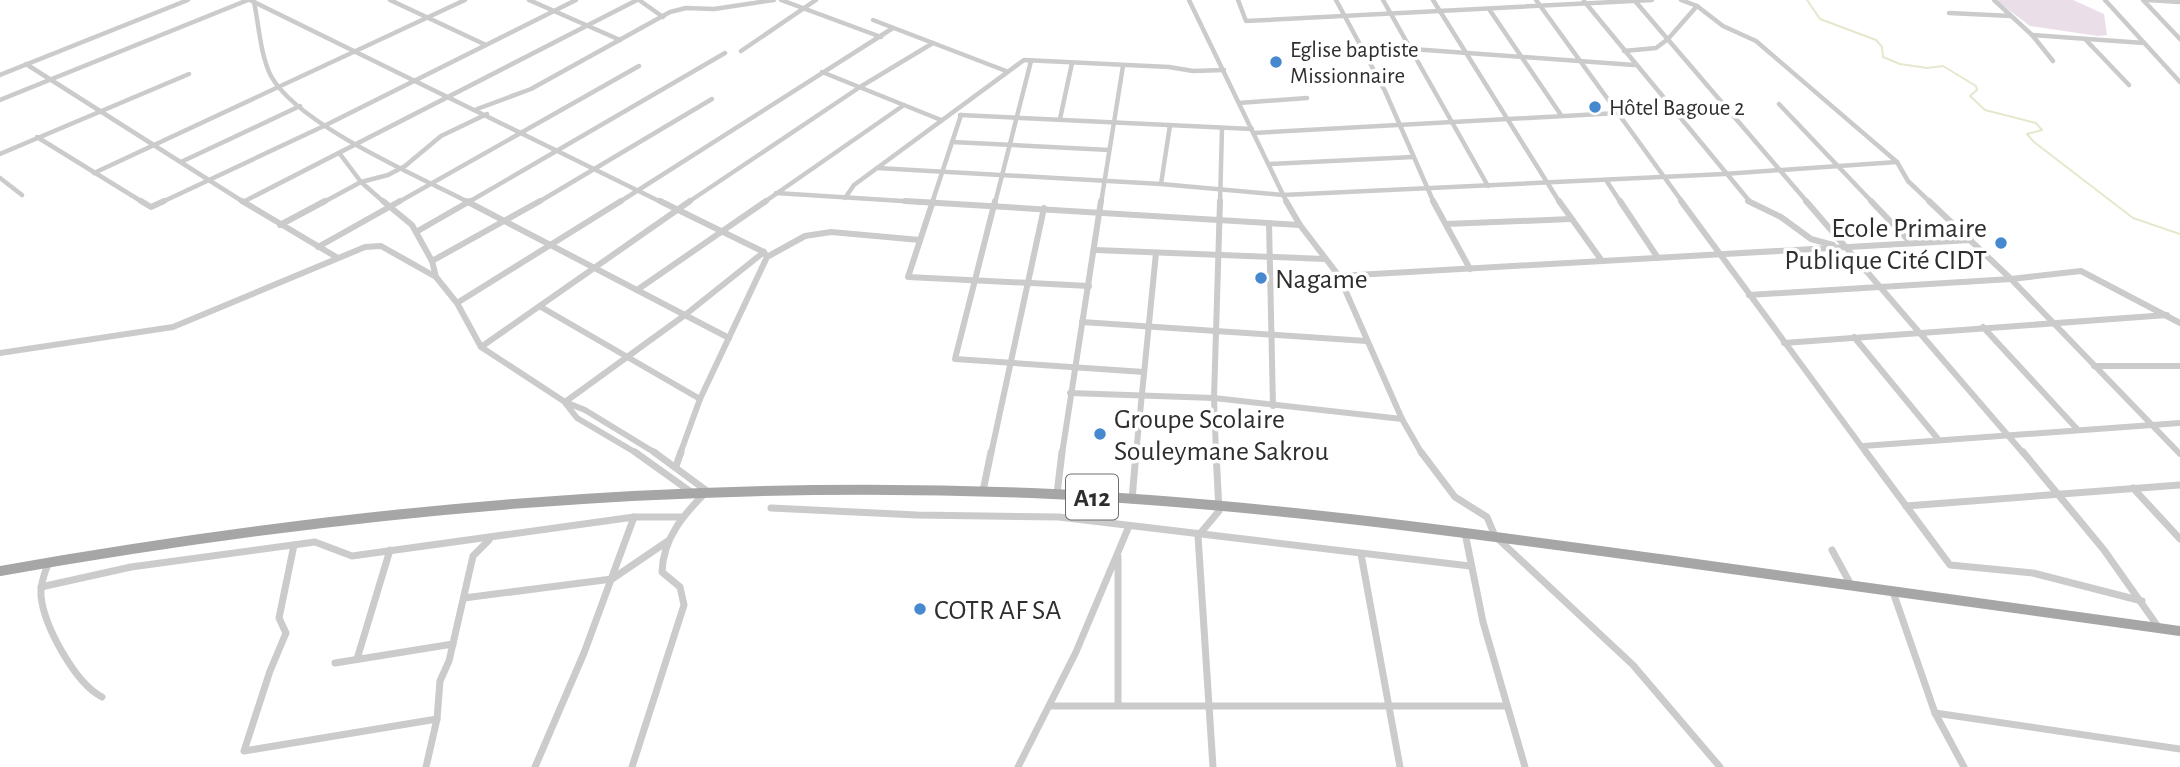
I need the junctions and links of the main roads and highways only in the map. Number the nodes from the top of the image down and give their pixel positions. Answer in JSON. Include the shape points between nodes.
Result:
{"nodes":[{"id":1,"x":0,"y":571,"type":"edge"},
{"id":2,"x":2180,"y":631,"type":"edge"}],
"edges":[{"from":1,"to":2,"type":"main road","number":"A12","via":[[164,542],[370,514],[707,491],[983,491],[1219,506],[1494,536]]}]}
